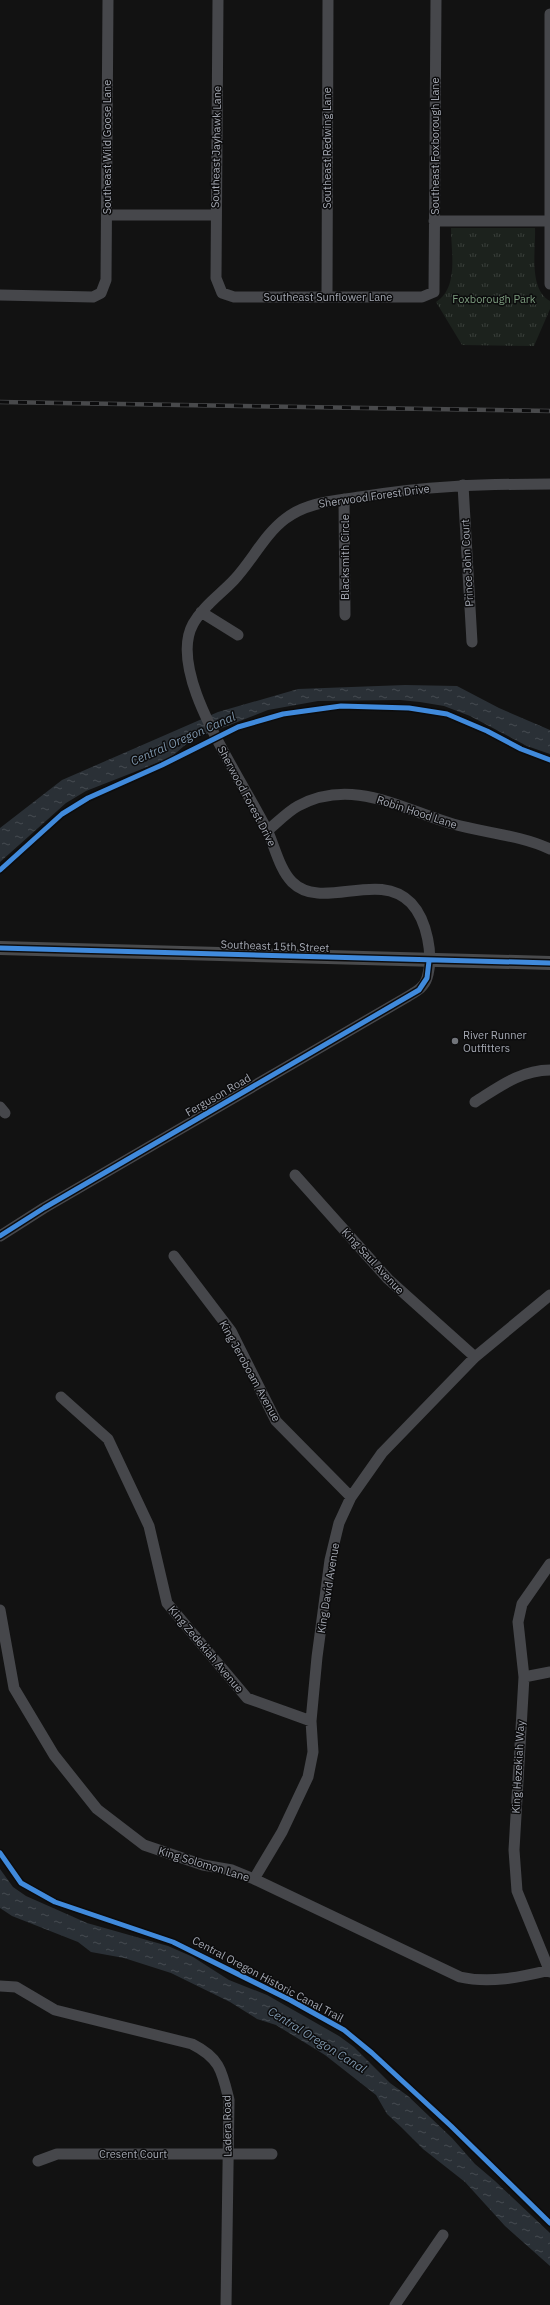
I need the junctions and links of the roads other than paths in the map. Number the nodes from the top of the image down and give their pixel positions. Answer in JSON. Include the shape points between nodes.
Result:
{"nodes":[{"id":1,"x":108,"y":0,"type":"edge"},
{"id":2,"x":218,"y":0,"type":"edge"},
{"id":3,"x":328,"y":0,"type":"edge"},
{"id":4,"x":436,"y":0,"type":"edge"},
{"id":5,"x":550,"y":14,"type":"edge"},
{"id":6,"x":107,"y":215,"type":"junction"},
{"id":7,"x":216,"y":215,"type":"junction"},
{"id":8,"x":434,"y":221,"type":"junction"},
{"id":9,"x":549,"y":221,"type":"edge"},
{"id":10,"x":550,"y":284,"type":"edge"},
{"id":11,"x":434,"y":292,"type":"joint"},
{"id":12,"x":222,"y":293,"type":"joint"},
{"id":13,"x":0,"y":295,"type":"edge"},
{"id":14,"x":327,"y":297,"type":"junction"},
{"id":15,"x":550,"y":484,"type":"edge"},
{"id":16,"x":462,"y":485,"type":"junction"},
{"id":17,"x":344,"y":499,"type":"junction"},
{"id":18,"x":201,"y":612,"type":"junction"},
{"id":19,"x":345,"y":615,"type":"dead end"},
{"id":20,"x":238,"y":635,"type":"dead end"},
{"id":21,"x":472,"y":642,"type":"dead end"},
{"id":22,"x":267,"y":831,"type":"junction"},
{"id":23,"x":550,"y":849,"type":"edge"},
{"id":24,"x":0,"y":948,"type":"edge"},
{"id":25,"x":429,"y":961,"type":"junction"},
{"id":26,"x":550,"y":963,"type":"edge"},
{"id":27,"x":550,"y":1070,"type":"edge"},
{"id":28,"x":475,"y":1102,"type":"dead end"},
{"id":29,"x":295,"y":1175,"type":"dead end"},
{"id":30,"x":0,"y":1236,"type":"edge"},
{"id":31,"x":174,"y":1256,"type":"dead end"},
{"id":32,"x":550,"y":1295,"type":"edge"},
{"id":33,"x":475,"y":1357,"type":"junction"},
{"id":34,"x":61,"y":1397,"type":"dead end"},
{"id":35,"x":351,"y":1497,"type":"junction"},
{"id":36,"x":550,"y":1564,"type":"edge"},
{"id":37,"x":0,"y":1610,"type":"edge"},
{"id":38,"x":550,"y":1672,"type":"edge"},
{"id":39,"x":524,"y":1677,"type":"junction"},
{"id":40,"x":311,"y":1722,"type":"junction"},
{"id":41,"x":254,"y":1879,"type":"junction"},
{"id":42,"x":550,"y":1971,"type":"edge"},
{"id":43,"x":0,"y":1986,"type":"edge"},
{"id":44,"x":228,"y":2154,"type":"junction"},
{"id":45,"x":272,"y":2154,"type":"dead end"},
{"id":46,"x":38,"y":2161,"type":"dead end"},
{"id":47,"x":443,"y":2235,"type":"dead end"},
{"id":48,"x":226,"y":2305,"type":"edge"},
{"id":49,"x":395,"y":2305,"type":"edge"}],
"edges":[{"from":1,"to":6,"type":"street","name":"Southeast Wild Goose Lane"},
{"from":2,"to":7,"type":"street","name":"Southeast Jayhawk Lane"},
{"from":3,"to":14,"type":"street","name":"Southeast Redwing Lane"},
{"from":4,"to":8,"type":"street","name":"Southeast Foxborough Lane"},
{"from":5,"to":9,"type":"street"},
{"from":6,"to":7,"type":"street"},
{"from":6,"to":13,"type":"street","name":"Southeast Wild Goose Lane","via":[[106,280],[101,293],[94,297]]},
{"from":7,"to":12,"type":"street","name":"Southeast Jayhawk Lane","via":[[216,278]]},
{"from":8,"to":9,"type":"street"},
{"from":8,"to":11,"type":"street","name":"Southeast Foxborough Lane"},
{"from":9,"to":10,"type":"street"},
{"from":11,"to":14,"type":"street","name":"Southeast Sunflower Lane","via":[[422,297]]},
{"from":12,"to":14,"type":"street","name":"Southeast Sunflower Lane","via":[[234,297]]},
{"from":15,"to":16,"type":"street","name":"Sherwood Forest Drive"},
{"from":16,"to":17,"type":"street","name":"Sherwood Forest Drive","via":[[419,488]]},
{"from":16,"to":21,"type":"street","name":"Prince John Court"},
{"from":17,"to":18,"type":"street","name":"Sherwood Forest Drive","via":[[302,508],[284,520],[236,578]]},
{"from":17,"to":19,"type":"street","name":"Blacksmith Circle"},
{"from":18,"to":20,"type":"street"},
{"from":18,"to":22,"type":"street","name":"Sherwood Forest Drive","via":[[192,626],[187,655],[190,673],[215,735]]},
{"from":22,"to":23,"type":"street","name":"Robin Hood Lane","via":[[298,806],[329,795],[359,794],[383,799],[454,824],[533,842]]},
{"from":22,"to":25,"type":"street","name":"Sherwood Forest Drive","via":[[291,881],[302,890],[325,893],[373,889],[391,891],[412,904],[429,942]]},
{"from":24,"to":25,"type":"main road","name":"Southeast 15th Street"},
{"from":25,"to":26,"type":"main road","name":"Southeast 15th Street"},
{"from":25,"to":30,"type":"street","name":"Ferguson Road","via":[[428,978],[418,990]]},
{"from":27,"to":28,"type":"street","via":[[521,1074]]},
{"from":29,"to":33,"type":"street","name":"King Saul Avenue","via":[[388,1279]]},
{"from":31,"to":35,"type":"street","name":"King Jeroboam Avenue","via":[[231,1332],[276,1421]]},
{"from":32,"to":33,"type":"street","name":"King David Avenue"},
{"from":33,"to":35,"type":"street","name":"King David Avenue","via":[[382,1453]]},
{"from":34,"to":40,"type":"street","name":"King Zedekiah Avenue","via":[[108,1439],[149,1526],[167,1603],[247,1698]]},
{"from":35,"to":40,"type":"street","name":"King David Avenue","via":[[340,1523],[330,1560]]},
{"from":36,"to":39,"type":"street","name":"King Hezekiah Way","via":[[522,1604],[518,1622]]},
{"from":37,"to":41,"type":"street","name":"King Solomon Lane","via":[[14,1688],[54,1755],[97,1809],[144,1845],[203,1865],[232,1870]]},
{"from":38,"to":39,"type":"street"},
{"from":39,"to":42,"type":"street","name":"King Hezekiah Way","via":[[514,1850],[517,1891]]},
{"from":40,"to":41,"type":"street","name":"King David Avenue","via":[[313,1752],[308,1777],[282,1832]]},
{"from":41,"to":42,"type":"street","name":"King Solomon Lane","via":[[460,1977],[475,1981],[493,1981]]},
{"from":43,"to":44,"type":"street","name":"Ladera Road","via":[[16,1987],[55,2010],[192,2044],[209,2052],[220,2068],[229,2100]]},
{"from":44,"to":45,"type":"street","name":"Cresent Court"},
{"from":44,"to":46,"type":"street","name":"Cresent Court","via":[[57,2154]]},
{"from":44,"to":48,"type":"street","name":"Ladera Road"},
{"from":47,"to":49,"type":"street"}]}
